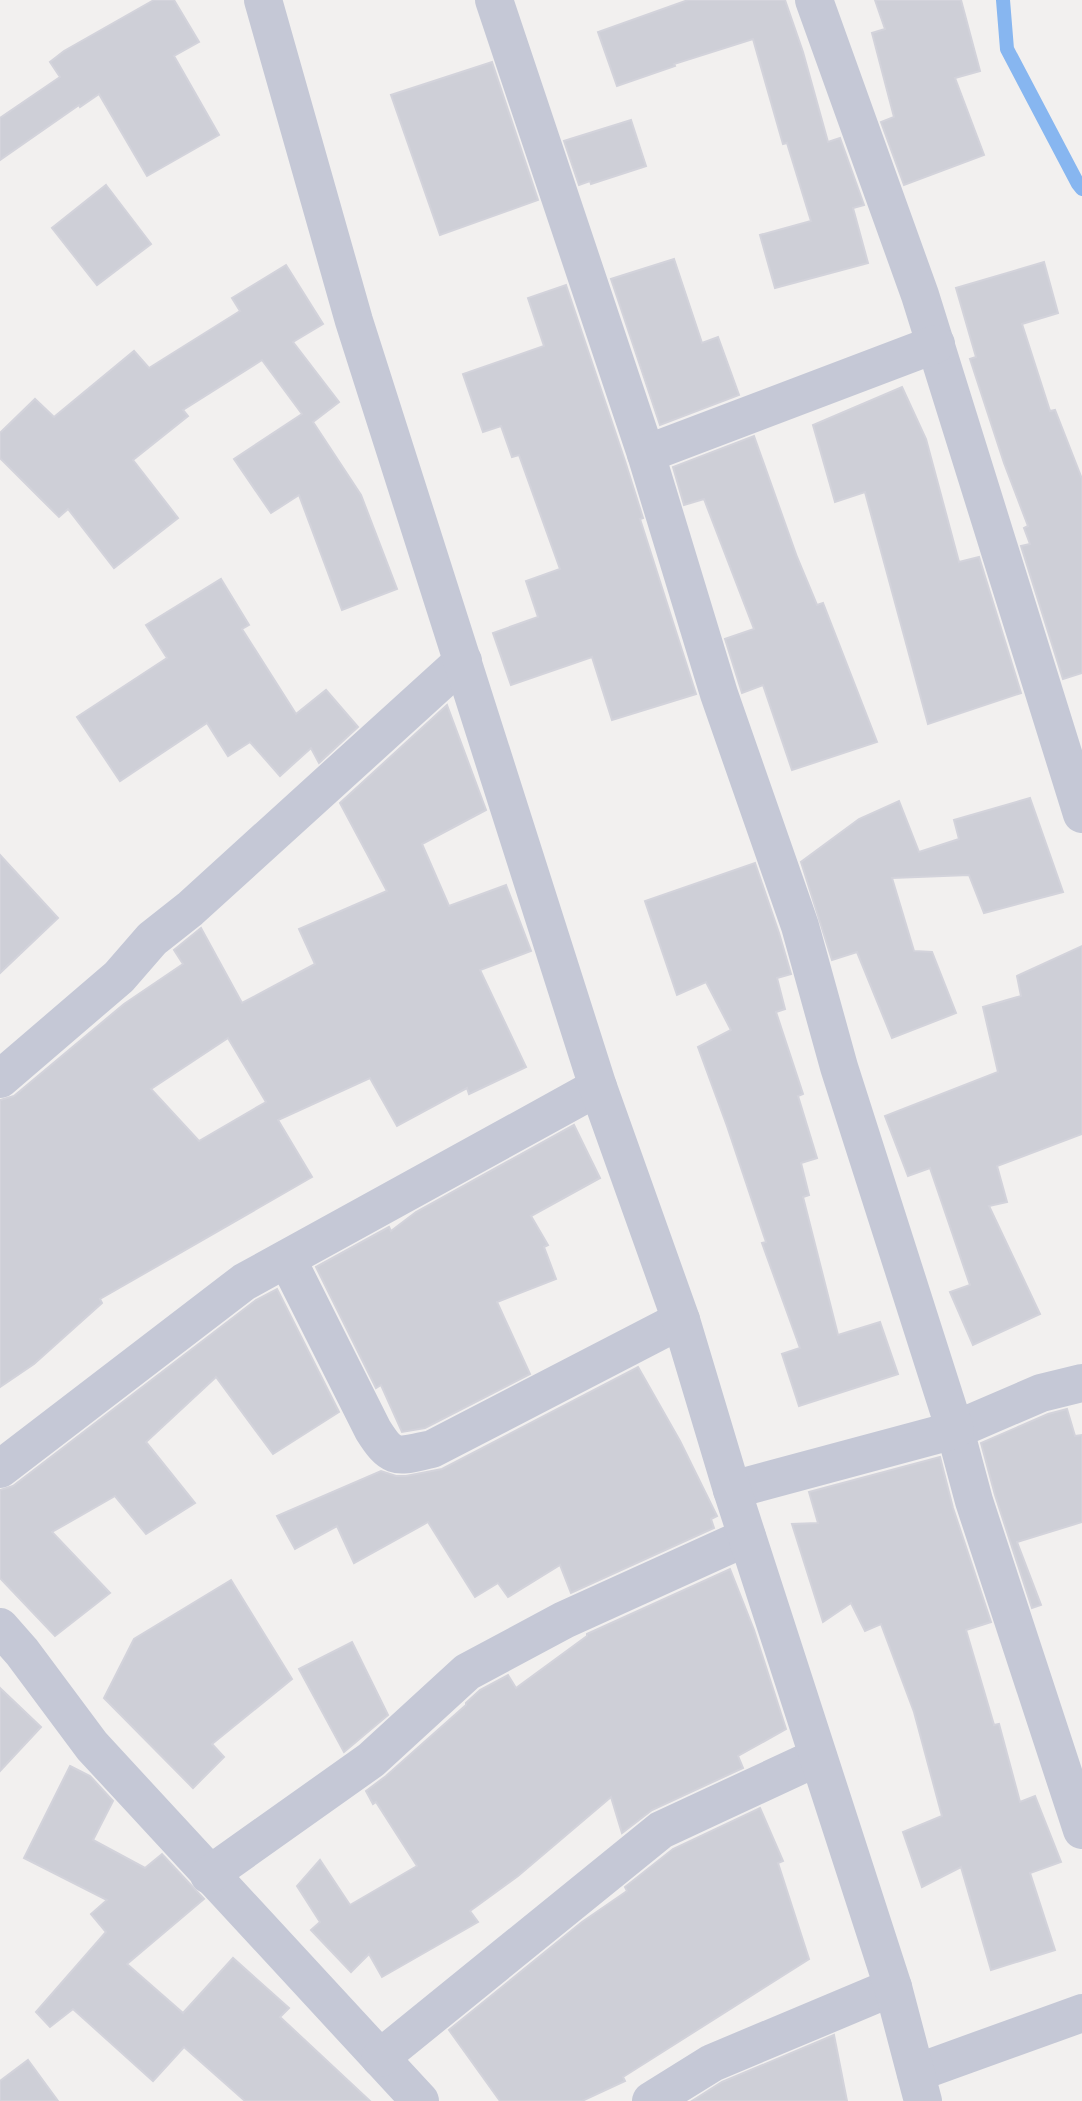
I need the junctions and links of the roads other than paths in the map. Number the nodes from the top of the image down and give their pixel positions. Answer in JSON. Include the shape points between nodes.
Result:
{"nodes":[{"id":1,"x":263,"y":0,"type":"edge"},
{"id":2,"x":494,"y":0,"type":"edge"},
{"id":3,"x":814,"y":0,"type":"edge"},
{"id":4,"x":936,"y":344,"type":"junction"},
{"id":5,"x":646,"y":454,"type":"junction"},
{"id":6,"x":463,"y":661,"type":"junction"},
{"id":7,"x":1082,"y":814,"type":"edge"},
{"id":8,"x":0,"y":1079,"type":"edge"},
{"id":9,"x":598,"y":1087,"type":"junction"},
{"id":10,"x":287,"y":1259,"type":"junction"},
{"id":11,"x":681,"y":1320,"type":"junction"},
{"id":12,"x":1082,"y":1382,"type":"edge"},
{"id":13,"x":955,"y":1430,"type":"junction"},
{"id":14,"x":0,"y":1469,"type":"edge"},
{"id":15,"x":732,"y":1490,"type":"junction"},
{"id":16,"x":747,"y":1536,"type":"junction"},
{"id":17,"x":7,"y":1652,"type":"edge"},
{"id":18,"x":818,"y":1757,"type":"junction"},
{"id":19,"x":1082,"y":1830,"type":"edge"},
{"id":20,"x":209,"y":1875,"type":"junction"},
{"id":21,"x":893,"y":1987,"type":"junction"},
{"id":22,"x":1082,"y":2013,"type":"edge"},
{"id":23,"x":380,"y":2058,"type":"junction"},
{"id":24,"x":920,"y":2087,"type":"edge"},
{"id":25,"x":421,"y":2101,"type":"edge"},
{"id":26,"x":651,"y":2101,"type":"edge"}],
"edges":[{"from":1,"to":6,"type":"street","via":[[354,321]]},
{"from":2,"to":5,"type":"street"},
{"from":3,"to":4,"type":"street"},
{"from":4,"to":5,"type":"street"},
{"from":4,"to":7,"type":"street"},
{"from":5,"to":13,"type":"street","via":[[719,694],[800,926],[839,1067]]},
{"from":6,"to":8,"type":"street","via":[[152,939],[119,977]]},
{"from":6,"to":9,"type":"street"},
{"from":9,"to":10,"type":"street"},
{"from":9,"to":11,"type":"street"},
{"from":10,"to":11,"type":"street","via":[[373,1430],[385,1450],[402,1455],[432,1449]]},
{"from":10,"to":14,"type":"street","via":[[244,1282]]},
{"from":11,"to":15,"type":"street"},
{"from":12,"to":13,"type":"street","via":[[1041,1393]]},
{"from":13,"to":15,"type":"street"},
{"from":13,"to":19,"type":"street"},
{"from":15,"to":16,"type":"street"},
{"from":16,"to":18,"type":"street"},
{"from":16,"to":20,"type":"street","via":[[564,1620],[467,1672],[371,1760]]},
{"from":17,"to":20,"type":"street"},
{"from":18,"to":21,"type":"street"},
{"from":18,"to":23,"type":"street","via":[[661,1830]]},
{"from":20,"to":23,"type":"street"},
{"from":21,"to":24,"type":"street"},
{"from":21,"to":26,"type":"street","via":[[712,2063]]},
{"from":22,"to":24,"type":"street"},
{"from":23,"to":25,"type":"street"}]}
